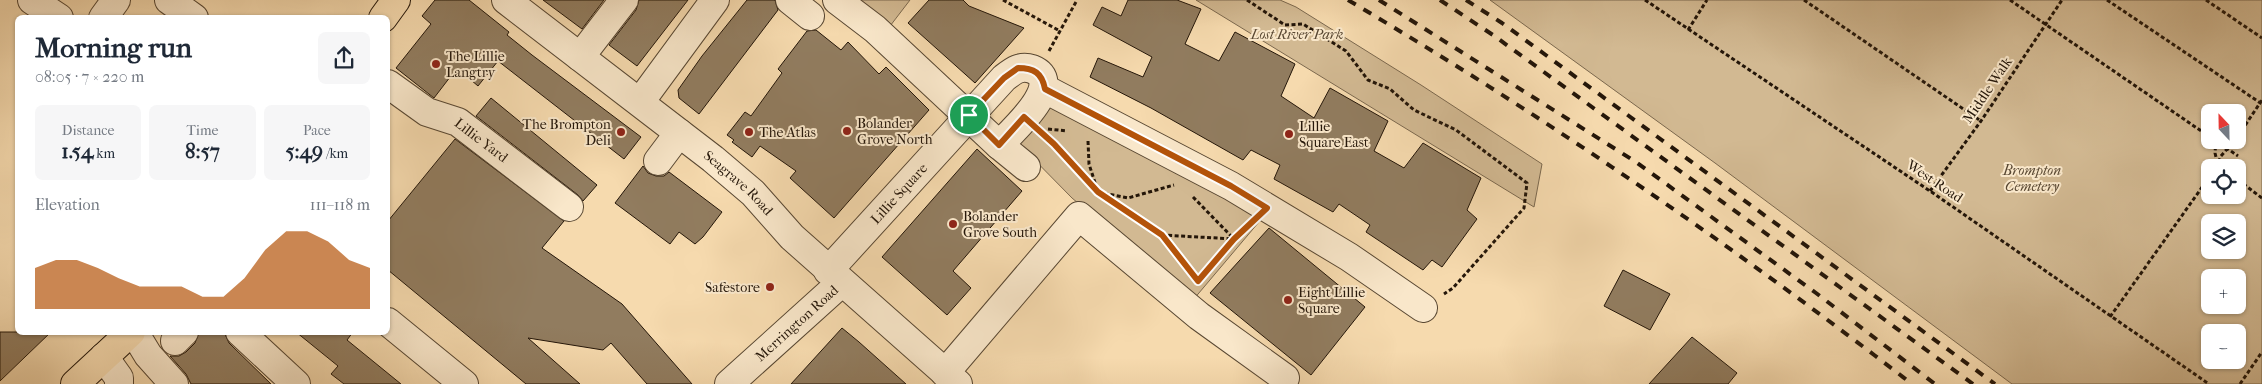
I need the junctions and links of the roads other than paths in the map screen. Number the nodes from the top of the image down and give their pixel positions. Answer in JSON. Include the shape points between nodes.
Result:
{"nodes":[{"id":1,"x":32,"y":0,"type":"edge"},
{"id":2,"x":116,"y":0,"type":"edge"},
{"id":3,"x":169,"y":0,"type":"edge"},
{"id":4,"x":396,"y":0,"type":"edge"},
{"id":5,"x":506,"y":0,"type":"edge"},
{"id":6,"x":624,"y":0,"type":"edge"},
{"id":7,"x":715,"y":0,"type":"edge"},
{"id":8,"x":837,"y":0,"type":"edge"},
{"id":9,"x":54,"y":15,"type":"edge"},
{"id":10,"x":105,"y":15,"type":"edge"},
{"id":11,"x":190,"y":15,"type":"edge"},
{"id":12,"x":385,"y":15,"type":"edge"},
{"id":13,"x":580,"y":57,"type":"junction"},
{"id":14,"x":1041,"y":80,"type":"junction"},
{"id":15,"x":390,"y":85,"type":"edge"},
{"id":16,"x":640,"y":102,"type":"junction"},
{"id":17,"x":969,"y":115,"type":"junction"},
{"id":18,"x":679,"y":133,"type":"junction"},
{"id":19,"x":999,"y":145,"type":"junction"},
{"id":20,"x":658,"y":161,"type":"dead end"},
{"id":21,"x":1026,"y":167,"type":"dead end"},
{"id":22,"x":570,"y":207,"type":"dead end"},
{"id":23,"x":835,"y":276,"type":"junction"},
{"id":24,"x":1423,"y":308,"type":"road end"},
{"id":25,"x":390,"y":324,"type":"edge"},
{"id":26,"x":129,"y":335,"type":"edge"},
{"id":27,"x":134,"y":335,"type":"edge"},
{"id":28,"x":243,"y":335,"type":"edge"},
{"id":29,"x":104,"y":357,"type":"junction"},
{"id":30,"x":951,"y":378,"type":"edge"},
{"id":31,"x":1285,"y":378,"type":"dead end"},
{"id":32,"x":75,"y":384,"type":"edge"},
{"id":33,"x":119,"y":384,"type":"edge"},
{"id":34,"x":174,"y":384,"type":"edge"},
{"id":35,"x":296,"y":384,"type":"edge"},
{"id":36,"x":464,"y":384,"type":"edge"},
{"id":37,"x":729,"y":384,"type":"edge"}],
"edges":[{"from":1,"to":9,"type":"street"},
{"from":2,"to":10,"type":"street"},
{"from":3,"to":11,"type":"street"},
{"from":4,"to":12,"type":"main road"},
{"from":5,"to":13,"type":"street","name":"Seagrave Road"},
{"from":6,"to":13,"type":"street"},
{"from":7,"to":16,"type":"street"},
{"from":8,"to":17,"type":"street"},
{"from":13,"to":16,"type":"street","name":"Seagrave Road"},
{"from":14,"to":17,"type":"street","name":"Lillie Square","via":[[1028,68],[1018,68]]},
{"from":14,"to":19,"type":"street","via":[[1040,100]]},
{"from":14,"to":24,"type":"street","via":[[1091,124],[1177,176],[1267,208],[1349,257]]},
{"from":15,"to":22,"type":"street","name":"Lillie Yard","via":[[427,112],[458,122]]},
{"from":16,"to":18,"type":"street","name":"Seagrave Road"},
{"from":17,"to":19,"type":"street"},
{"from":17,"to":23,"type":"street","name":"Lillie Square"},
{"from":18,"to":20,"type":"street"},
{"from":18,"to":23,"type":"street","name":"Seagrave Road","via":[[752,193],[792,237]]},
{"from":19,"to":21,"type":"street"},
{"from":23,"to":30,"type":"street","name":"Seagrave Road"},
{"from":23,"to":37,"type":"street","name":"Merrington Road"},
{"from":25,"to":36,"type":"street"},
{"from":26,"to":29,"type":"main road"},
{"from":27,"to":34,"type":"street"},
{"from":28,"to":35,"type":"street"},
{"from":29,"to":32,"type":"main road"},
{"from":29,"to":33,"type":"street","via":[[119,378]]},
{"from":30,"to":31,"type":"street","via":[[1079,216],[1199,316]]}]}
